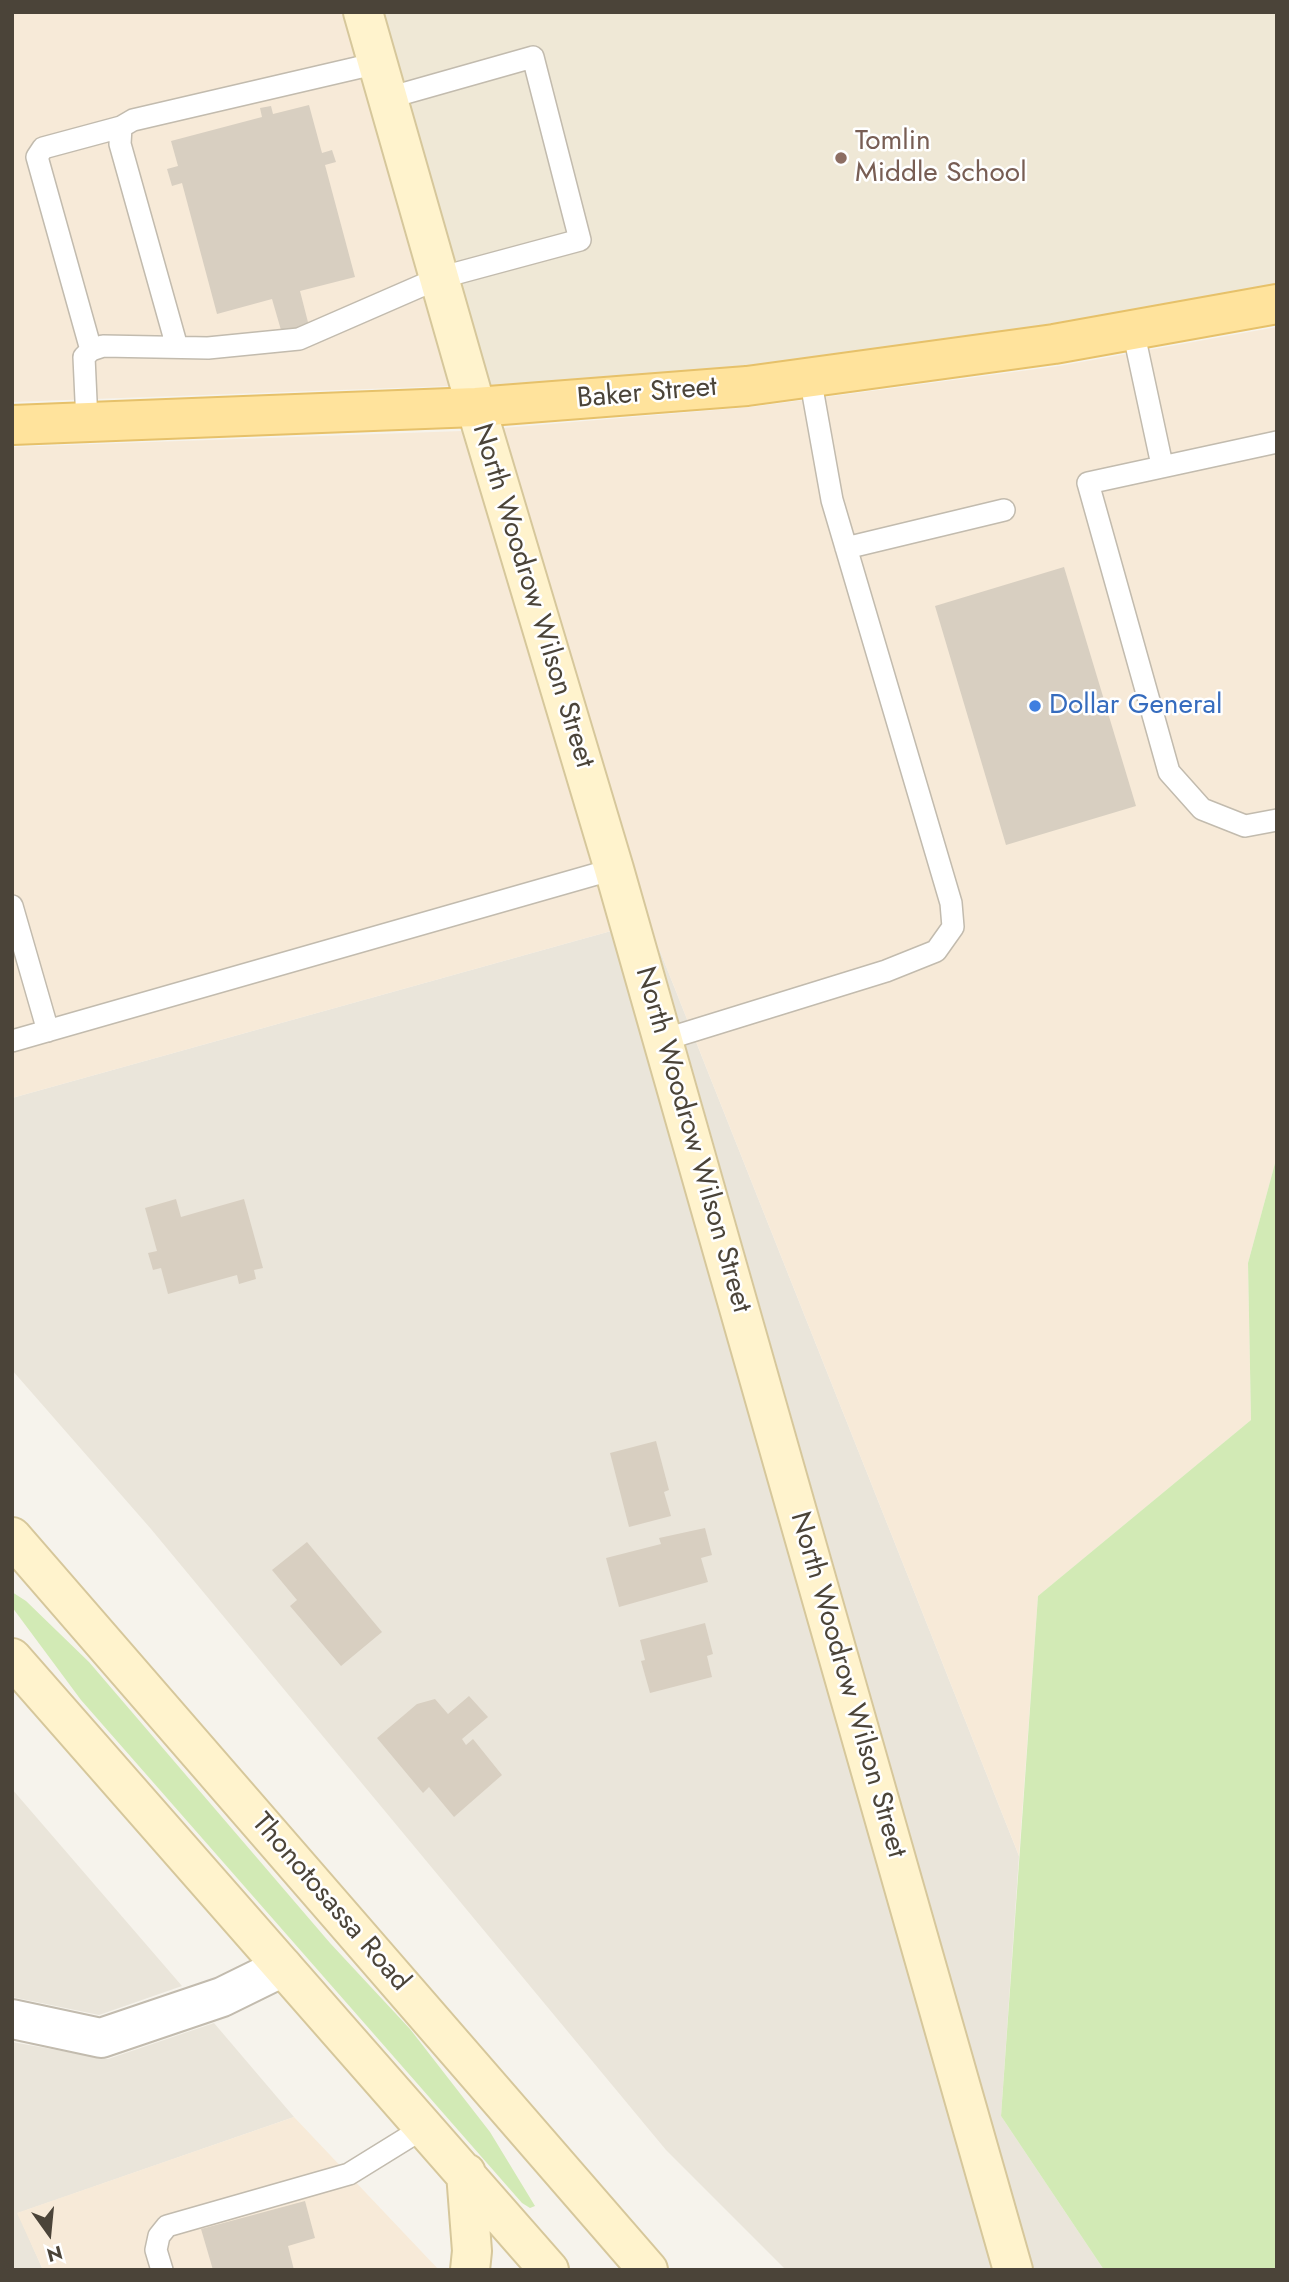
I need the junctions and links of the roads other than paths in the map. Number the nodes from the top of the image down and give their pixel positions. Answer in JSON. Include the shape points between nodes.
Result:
{"nodes":[{"id":1,"x":363,"y":12,"type":"edge"},
{"id":2,"x":383,"y":81,"type":"junction"},
{"id":3,"x":121,"y":127,"type":"junction"},
{"id":4,"x":439,"y":278,"type":"junction"},
{"id":5,"x":1277,"y":304,"type":"edge"},
{"id":6,"x":1133,"y":330,"type":"junction"},
{"id":7,"x":177,"y":347,"type":"junction"},
{"id":8,"x":91,"y":349,"type":"junction"},
{"id":9,"x":810,"y":377,"type":"junction"},
{"id":10,"x":476,"y":407,"type":"junction"},
{"id":11,"x":87,"y":422,"type":"junction"},
{"id":12,"x":12,"y":425,"type":"edge"},
{"id":13,"x":1277,"y":442,"type":"edge"},
{"id":14,"x":1162,"y":465,"type":"junction"},
{"id":15,"x":1004,"y":510,"type":"dead end"},
{"id":16,"x":846,"y":548,"type":"junction"},
{"id":17,"x":1277,"y":820,"type":"edge"},
{"id":18,"x":614,"y":869,"type":"junction"},
{"id":19,"x":12,"y":906,"type":"edge"},
{"id":20,"x":15,"y":928,"type":"edge"},
{"id":21,"x":48,"y":1031,"type":"junction"},
{"id":22,"x":663,"y":1040,"type":"junction"},
{"id":23,"x":12,"y":1041,"type":"edge"},
{"id":24,"x":12,"y":1537,"type":"edge"},
{"id":25,"x":12,"y":1658,"type":"edge"},
{"id":26,"x":283,"y":1967,"type":"junction"},
{"id":27,"x":12,"y":2019,"type":"edge"},
{"id":28,"x":425,"y":2127,"type":"junction"},
{"id":29,"x":466,"y":2173,"type":"junction"},
{"id":30,"x":162,"y":2270,"type":"edge"},
{"id":31,"x":470,"y":2270,"type":"edge"},
{"id":32,"x":549,"y":2270,"type":"edge"},
{"id":33,"x":648,"y":2270,"type":"edge"},
{"id":34,"x":1013,"y":2270,"type":"edge"}],
"edges":[{"from":1,"to":2,"type":"street","name":"North Woodrow Wilson Street"},
{"from":2,"to":3,"type":"lane","via":[[133,120]]},
{"from":2,"to":4,"type":"street","name":"North Woodrow Wilson Street"},
{"from":2,"to":4,"type":"lane","via":[[533,57],[580,240]]},
{"from":3,"to":7,"type":"lane","via":[[120,144]]},
{"from":3,"to":8,"type":"lane","via":[[43,148],[37,157]]},
{"from":4,"to":7,"type":"lane","via":[[299,339]]},
{"from":4,"to":10,"type":"street","name":"North Woodrow Wilson Street"},
{"from":5,"to":6,"type":"main road","name":"Baker Street"},
{"from":6,"to":9,"type":"main road","name":"Baker Street"},
{"from":6,"to":14,"type":"lane"},
{"from":7,"to":8,"type":"lane"},
{"from":8,"to":11,"type":"lane","via":[[84,357]]},
{"from":9,"to":10,"type":"main road","name":"Baker Street"},
{"from":9,"to":16,"type":"lane","via":[[832,500]]},
{"from":10,"to":11,"type":"main road","name":"Baker Street"},
{"from":10,"to":18,"type":"street","name":"North Woodrow Wilson Street"},
{"from":11,"to":12,"type":"main road","name":"Baker Street"},
{"from":13,"to":14,"type":"lane"},
{"from":14,"to":17,"type":"lane","via":[[1088,483],[1169,772],[1202,809],[1245,826]]},
{"from":15,"to":16,"type":"lane"},
{"from":16,"to":22,"type":"lane","via":[[951,903],[953,927],[936,951],[886,971]]},
{"from":18,"to":21,"type":"lane"},
{"from":18,"to":22,"type":"street","name":"North Woodrow Wilson Street"},
{"from":19,"to":20,"type":"lane"},
{"from":20,"to":21,"type":"lane"},
{"from":21,"to":23,"type":"lane"},
{"from":22,"to":34,"type":"street","name":"North Woodrow Wilson Street"},
{"from":24,"to":33,"type":"street","name":"Thonotosassa Road"},
{"from":25,"to":26,"type":"street"},
{"from":26,"to":27,"type":"street","via":[[222,1997],[101,2038]]},
{"from":26,"to":28,"type":"street"},
{"from":28,"to":29,"type":"street"},
{"from":28,"to":30,"type":"lane","via":[[349,2175],[167,2226],[156,2250]]},
{"from":29,"to":31,"type":"street"},
{"from":29,"to":32,"type":"street"}]}
